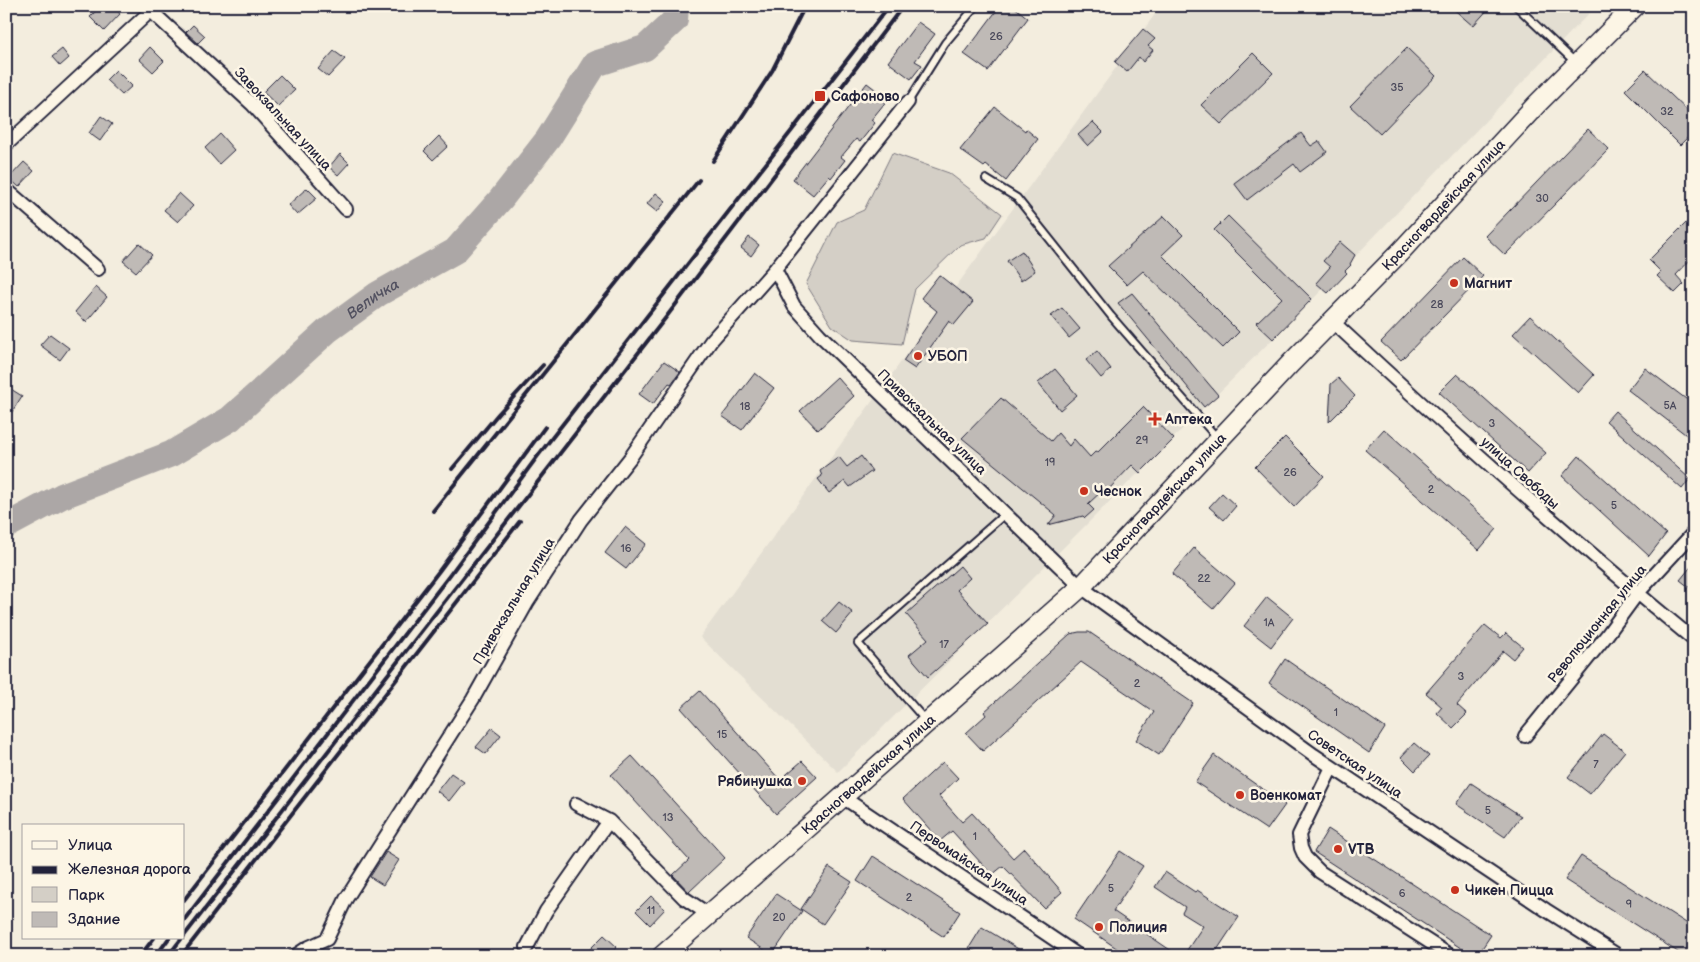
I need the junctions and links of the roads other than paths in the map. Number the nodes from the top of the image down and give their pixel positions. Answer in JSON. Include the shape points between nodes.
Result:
{"nodes":[{"id":1,"x":976,"y":6,"type":"edge"},
{"id":2,"x":1516,"y":6,"type":"edge"},
{"id":3,"x":1635,"y":6,"type":"edge"},
{"id":4,"x":154,"y":9,"type":"edge"},
{"id":5,"x":1577,"y":64,"type":"junction"},
{"id":6,"x":908,"y":102,"type":"joint"},
{"id":7,"x":6,"y":145,"type":"edge"},
{"id":8,"x":986,"y":179,"type":"dead end"},
{"id":9,"x":6,"y":189,"type":"edge"},
{"id":10,"x":346,"y":209,"type":"dead end"},
{"id":11,"x":98,"y":269,"type":"dead end"},
{"id":12,"x":775,"y":269,"type":"junction"},
{"id":13,"x":1332,"y":321,"type":"junction"},
{"id":14,"x":1219,"y":440,"type":"junction"},
{"id":15,"x":1006,"y":514,"type":"junction"},
{"id":16,"x":1694,"y":532,"type":"edge"},
{"id":17,"x":1081,"y":587,"type":"junction"},
{"id":18,"x":1637,"y":594,"type":"junction"},
{"id":19,"x":1694,"y":640,"type":"edge"},
{"id":20,"x":927,"y":722,"type":"junction"},
{"id":21,"x":1525,"y":736,"type":"dead end"},
{"id":22,"x":1332,"y":768,"type":"junction"},
{"id":23,"x":842,"y":796,"type":"junction"},
{"id":24,"x":576,"y":804,"type":"dead end"},
{"id":25,"x":609,"y":821,"type":"junction"},
{"id":26,"x":708,"y":914,"type":"junction"},
{"id":27,"x":527,"y":947,"type":"dead end"},
{"id":28,"x":1075,"y":955,"type":"edge"},
{"id":29,"x":295,"y":956,"type":"edge"},
{"id":30,"x":662,"y":956,"type":"edge"},
{"id":31,"x":1450,"y":956,"type":"edge"},
{"id":32,"x":1619,"y":956,"type":"edge"}],
"edges":[{"from":1,"to":6,"type":"lane","via":[[945,43]]},
{"from":2,"to":5,"type":"lane"},
{"from":3,"to":5,"type":"street","name":"Красногвардейская улица"},
{"from":4,"to":7,"type":"street"},
{"from":4,"to":10,"type":"street","name":"Завокзальная улица","via":[[252,104]]},
{"from":5,"to":13,"type":"street","name":"Красногвардейская улица"},
{"from":6,"to":12,"type":"street","name":"Привокзальная улица"},
{"from":8,"to":14,"type":"lane","via":[[1017,198],[1111,316]]},
{"from":9,"to":11,"type":"street"},
{"from":12,"to":15,"type":"street","name":"Привокзальная улица","via":[[794,306],[820,335]]},
{"from":12,"to":29,"type":"street","name":"Привокзальная улица","via":[[710,342],[630,458],[581,520],[346,899],[327,939]]},
{"from":13,"to":14,"type":"street","name":"Красногвардейская улица"},
{"from":13,"to":18,"type":"street","name":"улица Свободы","via":[[1488,465]]},
{"from":14,"to":17,"type":"street","name":"Красногвардейская улица"},
{"from":15,"to":17,"type":"street","name":"Привокзальная улица"},
{"from":15,"to":20,"type":"lane","via":[[858,643]]},
{"from":16,"to":18,"type":"street","name":"Революционная улица"},
{"from":17,"to":20,"type":"street","name":"Красногвардейская улица"},
{"from":17,"to":22,"type":"street","name":"Советская улица"},
{"from":18,"to":19,"type":"street","name":"улица Свободы"},
{"from":18,"to":21,"type":"street","name":"Революционная улица"},
{"from":20,"to":23,"type":"street","name":"Красногвардейская улица"},
{"from":22,"to":31,"type":"street","via":[[1299,836],[1305,857],[1320,872]]},
{"from":22,"to":32,"type":"street","name":"Советская улица"},
{"from":23,"to":26,"type":"street","name":"Красногвардейская улица"},
{"from":23,"to":28,"type":"street","name":"Первомайская улица"},
{"from":24,"to":25,"type":"street"},
{"from":25,"to":26,"type":"street","via":[[684,898]]},
{"from":25,"to":27,"type":"street","via":[[546,911]]},
{"from":26,"to":30,"type":"street","name":"Красногвардейская улица"}]}
